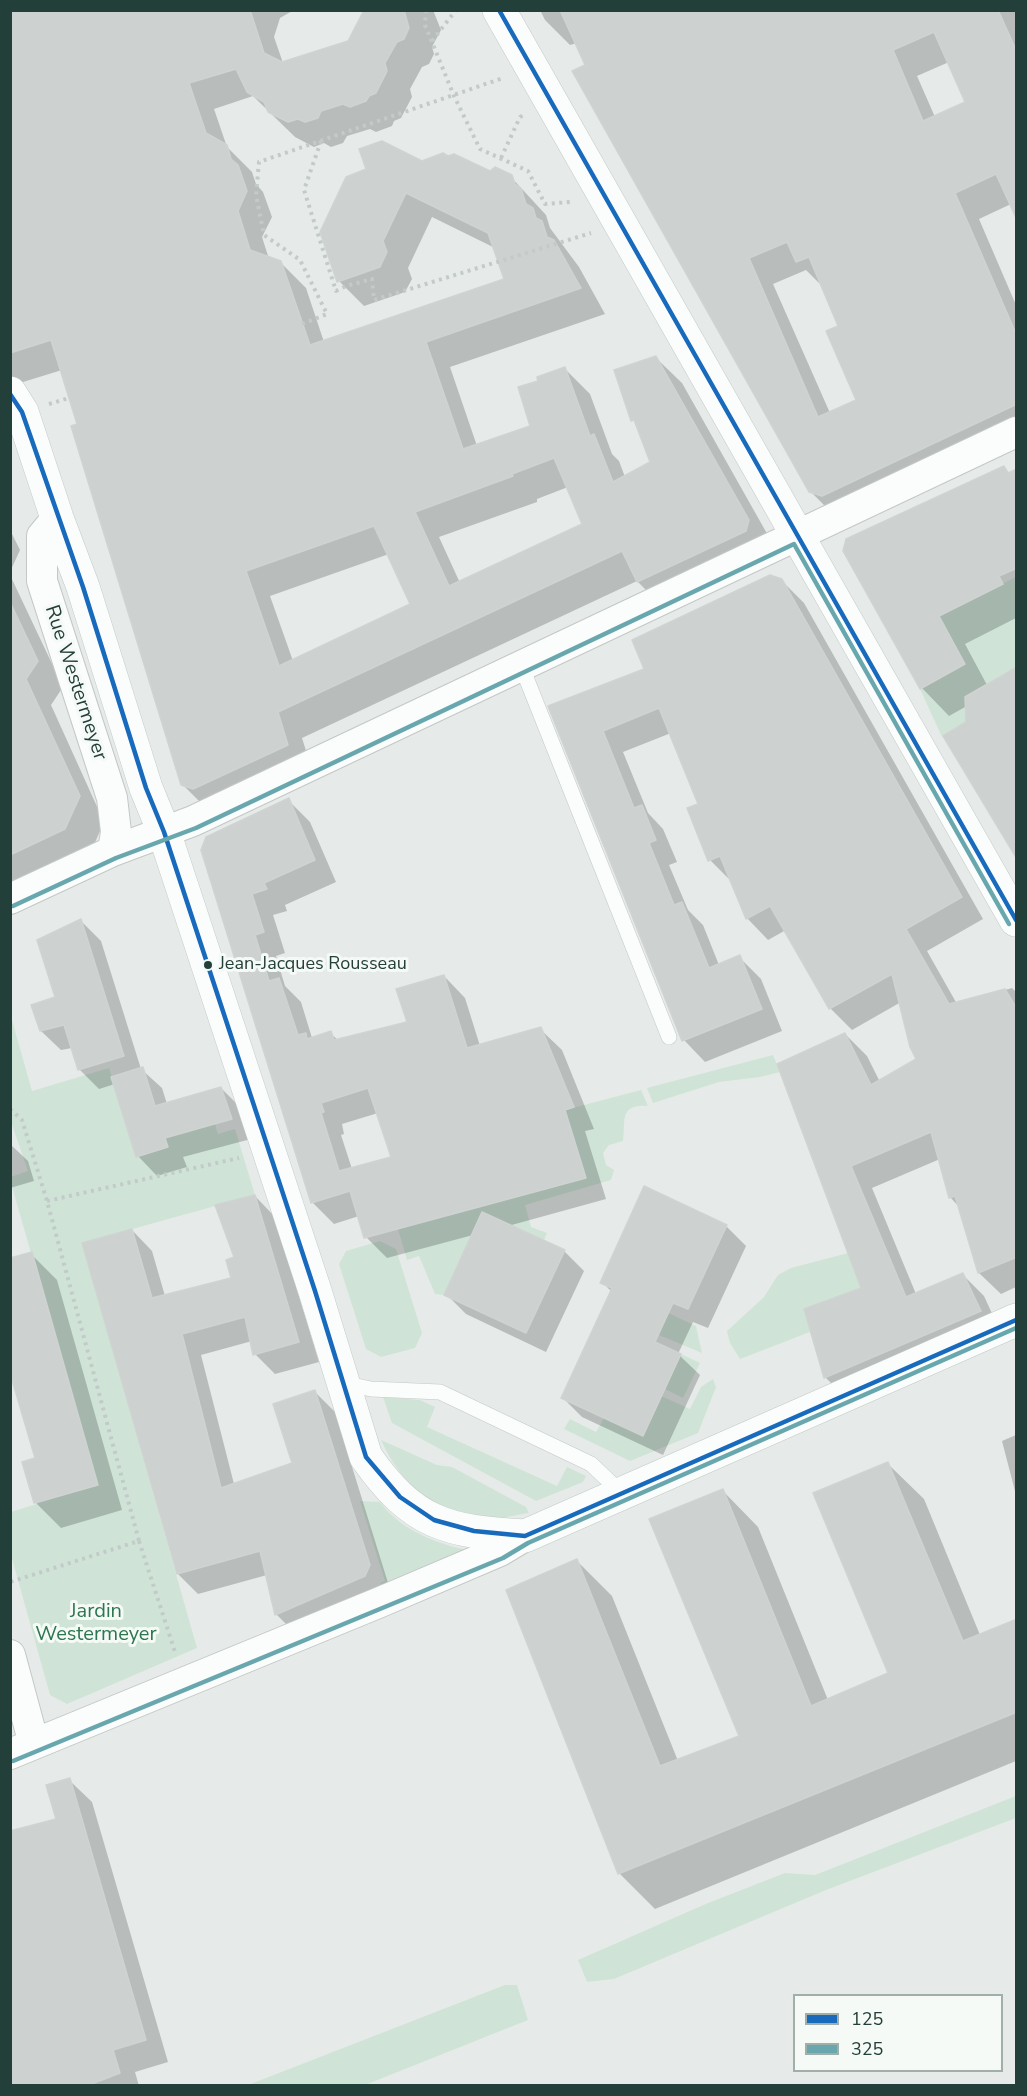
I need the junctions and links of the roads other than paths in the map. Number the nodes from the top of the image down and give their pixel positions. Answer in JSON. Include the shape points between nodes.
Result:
{"nodes":[{"id":1,"x":499,"y":10,"type":"edge"},
{"id":2,"x":10,"y":393,"type":"edge"},
{"id":3,"x":1017,"y":432,"type":"edge"},
{"id":4,"x":57,"y":518,"type":"junction"},
{"id":5,"x":797,"y":534,"type":"junction"},
{"id":6,"x":521,"y":665,"type":"junction"},
{"id":7,"x":164,"y":831,"type":"junction"},
{"id":8,"x":113,"y":851,"type":"junction"},
{"id":9,"x":10,"y":899,"type":"edge"},
{"id":10,"x":1014,"y":909,"type":"edge"},
{"id":11,"x":669,"y":1037,"type":"dead end"},
{"id":12,"x":1017,"y":1320,"type":"edge"},
{"id":13,"x":343,"y":1383,"type":"junction"},
{"id":14,"x":617,"y":1496,"type":"junction"},
{"id":15,"x":525,"y":1536,"type":"junction"},
{"id":16,"x":10,"y":1655,"type":"edge"},
{"id":17,"x":22,"y":1749,"type":"edge"}],
"edges":[{"from":1,"to":5,"type":"main road"},
{"from":2,"to":4,"type":"main road","name":"Rue Westermeyer","via":[[22,412]]},
{"from":3,"to":5,"type":"street"},
{"from":4,"to":7,"type":"main road","name":"Rue Westermeyer","via":[[83,587],[146,788]]},
{"from":4,"to":8,"type":"street","name":"Rue Westermeyer","via":[[42,536],[42,581],[112,798],[116,832]]},
{"from":5,"to":6,"type":"street"},
{"from":5,"to":10,"type":"main road"},
{"from":6,"to":7,"type":"street"},
{"from":6,"to":11,"type":"lane"},
{"from":7,"to":8,"type":"street"},
{"from":7,"to":13,"type":"main road","name":"Rue Westermeyer"},
{"from":8,"to":9,"type":"street"},
{"from":12,"to":14,"type":"main road"},
{"from":13,"to":14,"type":"lane","via":[[371,1389],[440,1392],[591,1464],[611,1483]]},
{"from":13,"to":15,"type":"main road","name":"Rue Westermeyer","via":[[366,1457],[405,1502],[427,1518],[449,1527],[478,1534]]},
{"from":14,"to":15,"type":"main road"},
{"from":15,"to":17,"type":"street","via":[[500,1551]]},
{"from":16,"to":17,"type":"street"}]}
